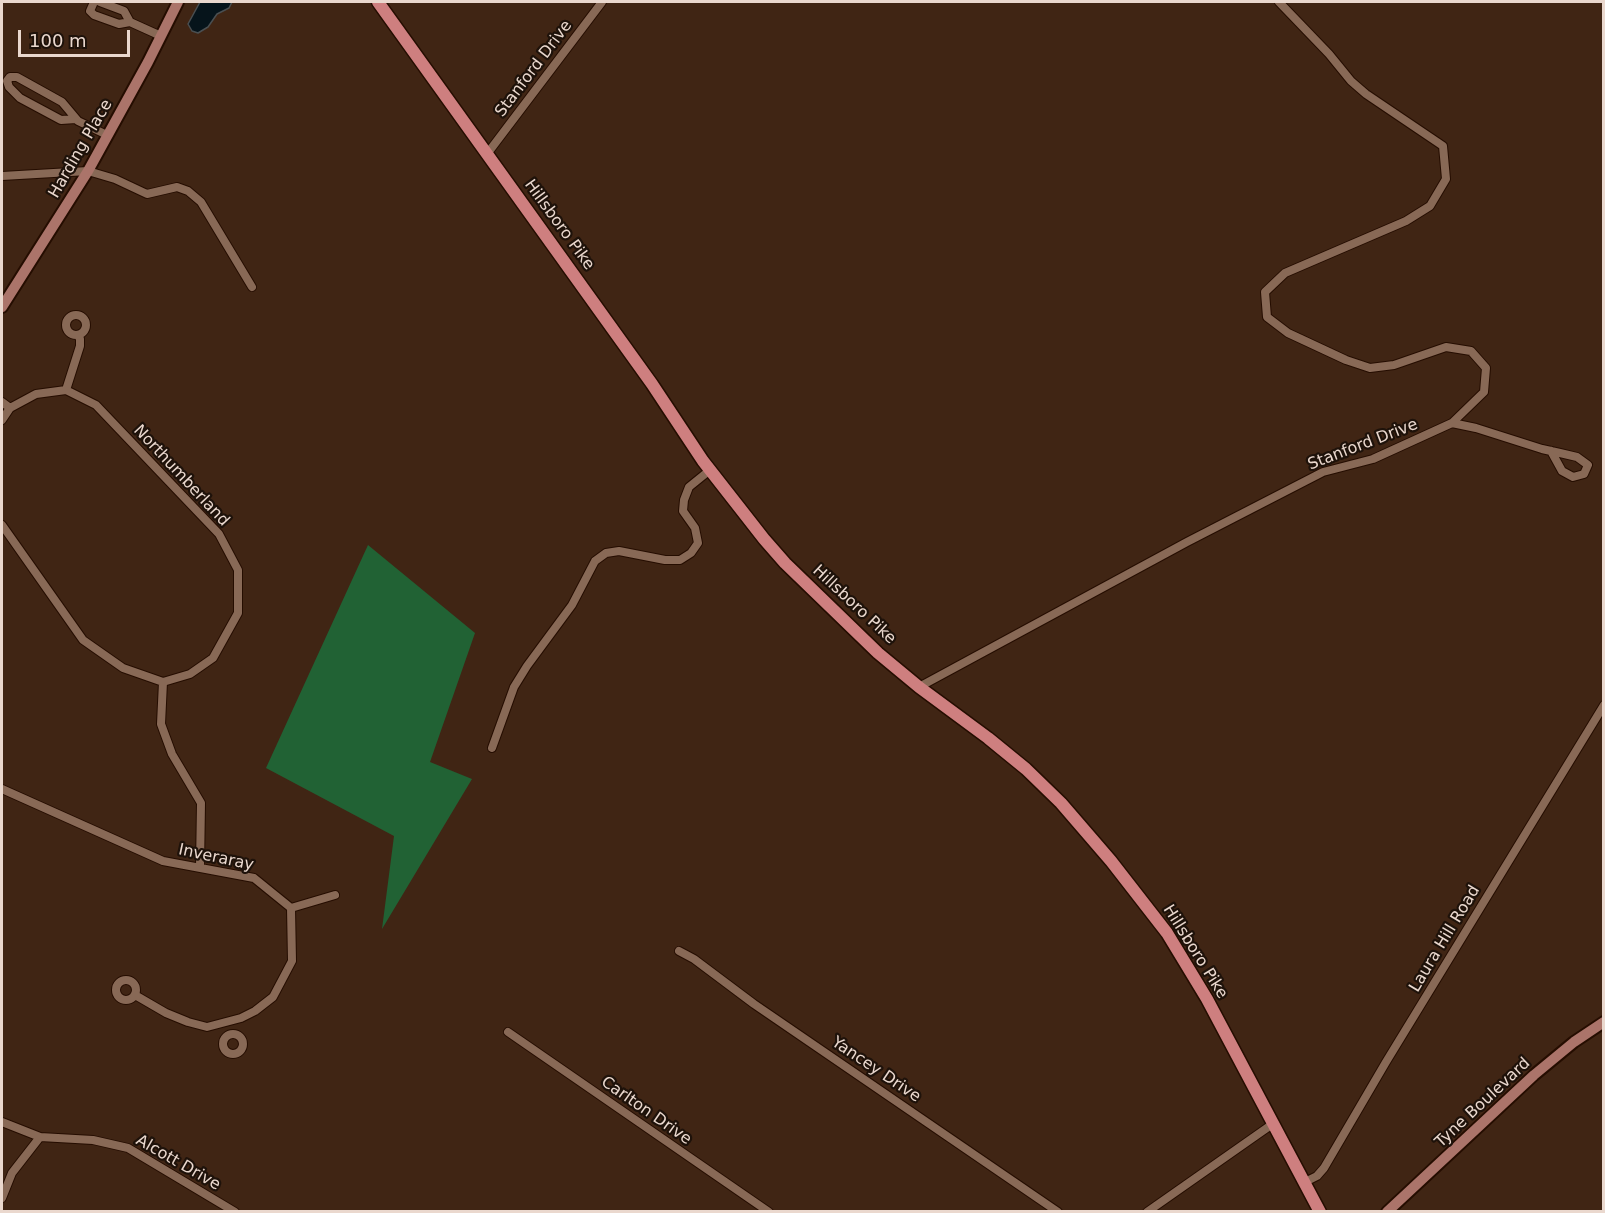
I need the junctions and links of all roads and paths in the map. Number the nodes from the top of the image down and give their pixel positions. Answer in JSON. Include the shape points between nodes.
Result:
{"nodes":[{"id":1,"x":94,"y":2,"type":"edge"},
{"id":2,"x":100,"y":2,"type":"edge"},
{"id":3,"x":178,"y":2,"type":"edge"},
{"id":4,"x":378,"y":2,"type":"edge"},
{"id":5,"x":602,"y":2,"type":"edge"},
{"id":6,"x":1279,"y":2,"type":"edge"},
{"id":7,"x":130,"y":21,"type":"junction"},
{"id":8,"x":161,"y":36,"type":"junction"},
{"id":9,"x":76,"y":119,"type":"junction"},
{"id":10,"x":107,"y":135,"type":"junction"},
{"id":11,"x":487,"y":154,"type":"junction"},
{"id":12,"x":88,"y":171,"type":"junction"},
{"id":13,"x":2,"y":176,"type":"edge"},
{"id":14,"x":252,"y":287,"type":"dead end"},
{"id":15,"x":2,"y":307,"type":"edge"},
{"id":16,"x":78,"y":335,"type":"dead end"},
{"id":17,"x":66,"y":390,"type":"junction"},
{"id":18,"x":2,"y":402,"type":"edge"},
{"id":19,"x":10,"y":408,"type":"junction"},
{"id":20,"x":2,"y":420,"type":"edge"},
{"id":21,"x":1452,"y":423,"type":"junction"},
{"id":22,"x":1551,"y":451,"type":"junction"},
{"id":23,"x":710,"y":470,"type":"junction"},
{"id":24,"x":2,"y":525,"type":"edge"},
{"id":25,"x":163,"y":682,"type":"junction"},
{"id":26,"x":920,"y":687,"type":"junction"},
{"id":27,"x":1604,"y":705,"type":"edge"},
{"id":28,"x":492,"y":748,"type":"dead end"},
{"id":29,"x":2,"y":789,"type":"edge"},
{"id":30,"x":200,"y":867,"type":"junction"},
{"id":31,"x":335,"y":895,"type":"dead end"},
{"id":32,"x":291,"y":908,"type":"junction"},
{"id":33,"x":679,"y":951,"type":"dead end"},
{"id":34,"x":135,"y":995,"type":"dead end"},
{"id":35,"x":227,"y":1022,"type":"junction"},
{"id":36,"x":1604,"y":1022,"type":"edge"},
{"id":37,"x":508,"y":1032,"type":"dead end"},
{"id":38,"x":230,"y":1035,"type":"dead end"},
{"id":39,"x":2,"y":1122,"type":"edge"},
{"id":40,"x":1274,"y":1123,"type":"junction"},
{"id":41,"x":40,"y":1137,"type":"junction"},
{"id":42,"x":1305,"y":1182,"type":"junction"},
{"id":43,"x":2,"y":1198,"type":"edge"},
{"id":44,"x":235,"y":1212,"type":"edge"},
{"id":45,"x":769,"y":1212,"type":"edge"},
{"id":46,"x":1059,"y":1212,"type":"edge"},
{"id":47,"x":1147,"y":1212,"type":"edge"},
{"id":48,"x":1320,"y":1212,"type":"edge"},
{"id":49,"x":1387,"y":1212,"type":"edge"}],
"edges":[{"from":1,"to":7,"type":"street","via":[[90,11],[94,15],[119,24]]},
{"from":2,"to":7,"type":"street","via":[[124,11]]},
{"from":3,"to":8,"type":"main road","name":"Harding Place"},
{"from":4,"to":11,"type":"main road","name":"Hillsboro Pike"},
{"from":5,"to":11,"type":"street","name":"Stanford Drive"},
{"from":6,"to":21,"type":"street","name":"Stanford Drive","via":[[1351,81],[1443,146],[1446,180],[1430,206],[1406,221],[1285,273],[1265,292],[1267,317],[1288,333],[1370,368],[1394,365],[1446,347],[1471,351],[1486,368],[1484,392]]},
{"from":7,"to":8,"type":"street"},
{"from":8,"to":10,"type":"main road","name":"Harding Place"},
{"from":9,"to":9,"type":"street","via":[[61,120],[20,98],[7,81],[17,77],[62,102]]},
{"from":9,"to":10,"type":"street"},
{"from":10,"to":12,"type":"main road","name":"Harding Place"},
{"from":11,"to":23,"type":"main road","name":"Hillsboro Pike"},
{"from":12,"to":13,"type":"street"},
{"from":12,"to":14,"type":"street","via":[[147,194],[177,187],[188,191],[201,202]]},
{"from":12,"to":15,"type":"main road","name":"Harding Place"},
{"from":16,"to":17,"type":"street","via":[[80,346]]},
{"from":17,"to":19,"type":"street","via":[[36,394]]},
{"from":17,"to":25,"type":"street","name":"Northumberland","via":[[104,413],[219,534],[238,570],[238,613],[213,658],[190,674]]},
{"from":18,"to":19,"type":"street"},
{"from":19,"to":20,"type":"street"},
{"from":21,"to":22,"type":"street"},
{"from":21,"to":26,"type":"street","name":"Stanford Drive","via":[[1373,459],[1323,472]]},
{"from":22,"to":22,"type":"street","via":[[1562,471],[1573,477],[1584,474],[1588,465],[1577,457]]},
{"from":23,"to":26,"type":"main road","name":"Hillsboro Pike","via":[[785,563],[878,653]]},
{"from":23,"to":28,"type":"street","via":[[689,487],[684,500],[683,511],[695,528],[698,543],[691,553],[680,560],[665,560],[619,551],[606,553],[595,561],[572,605],[514,687]]},
{"from":24,"to":25,"type":"street","via":[[82,640],[123,668]]},
{"from":25,"to":30,"type":"street","via":[[161,724],[172,754],[201,803]]},
{"from":26,"to":40,"type":"main road","name":"Hillsboro Pike","via":[[1026,769],[1111,861],[1167,933]]},
{"from":27,"to":42,"type":"street","name":"Laura Hill Road","via":[[1324,1168]]},
{"from":29,"to":30,"type":"street","name":"Inveraray","via":[[163,861]]},
{"from":30,"to":32,"type":"street","name":"Inveraray","via":[[254,878]]},
{"from":31,"to":32,"type":"street"},
{"from":32,"to":35,"type":"street","via":[[292,961],[273,997],[255,1011]]},
{"from":33,"to":46,"type":"street","name":"Yancey Drive"},
{"from":34,"to":35,"type":"street","via":[[188,1022],[207,1027]]},
{"from":35,"to":38,"type":"street"},
{"from":36,"to":49,"type":"main road","name":"Tyne Boulevard","via":[[1534,1076]]},
{"from":37,"to":45,"type":"street","name":"Carlton Drive"},
{"from":39,"to":41,"type":"street","name":"Alcott Drive"},
{"from":40,"to":42,"type":"main road","name":"Hillsboro Pike"},
{"from":40,"to":47,"type":"street"},
{"from":41,"to":43,"type":"street","via":[[12,1173]]},
{"from":41,"to":44,"type":"street","name":"Alcott Drive","via":[[93,1140],[128,1148]]},
{"from":42,"to":48,"type":"main road","name":"Hillsboro Pike"}]}
